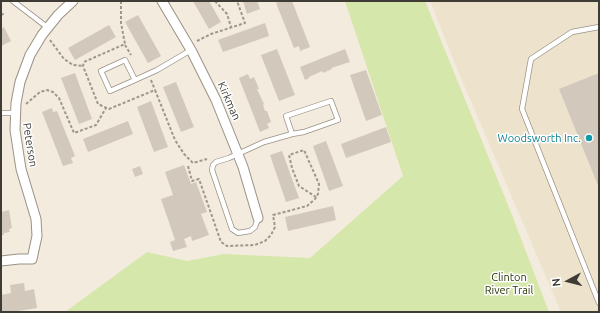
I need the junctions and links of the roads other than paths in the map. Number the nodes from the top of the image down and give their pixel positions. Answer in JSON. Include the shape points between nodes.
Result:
{"nodes":[{"id":1,"x":13,"y":1,"type":"edge"},
{"id":2,"x":73,"y":1,"type":"edge"},
{"id":3,"x":162,"y":1,"type":"edge"},
{"id":4,"x":599,"y":27,"type":"edge"},
{"id":5,"x":45,"y":31,"type":"junction"},
{"id":6,"x":190,"y":48,"type":"junction"},
{"id":7,"x":135,"y":80,"type":"junction"},
{"id":8,"x":1,"y":113,"type":"edge"},
{"id":9,"x":15,"y":113,"type":"junction"},
{"id":10,"x":292,"y":134,"type":"junction"},
{"id":11,"x":238,"y":154,"type":"junction"},
{"id":12,"x":258,"y":218,"type":"joint"},
{"id":13,"x":1,"y":261,"type":"edge"},
{"id":14,"x":599,"y":303,"type":"edge"}],
"edges":[{"from":1,"to":5,"type":"lane"},
{"from":2,"to":5,"type":"street","name":"Peterson"},
{"from":3,"to":6,"type":"street","name":"Kirkman"},
{"from":4,"to":14,"type":"lane","via":[[572,32],[531,59],[522,109]]},
{"from":5,"to":9,"type":"street","name":"Peterson","via":[[30,55],[24,71],[17,93]]},
{"from":6,"to":7,"type":"lane","via":[[157,70]]},
{"from":6,"to":11,"type":"street","name":"Kirkman","via":[[216,100]]},
{"from":7,"to":7,"type":"lane","via":[[110,91],[101,71],[125,60]]},
{"from":8,"to":9,"type":"lane"},
{"from":9,"to":13,"type":"street","name":"Peterson","via":[[20,162],[37,224],[36,236],[32,260]]},
{"from":10,"to":10,"type":"lane","via":[[338,120],[331,101],[286,116]]},
{"from":10,"to":11,"type":"lane","via":[[264,142]]},
{"from":11,"to":12,"type":"street","name":"Kirkman"},
{"from":11,"to":12,"type":"lane","via":[[216,162],[212,170],[231,227],[240,233],[250,231],[257,225]]}]}
